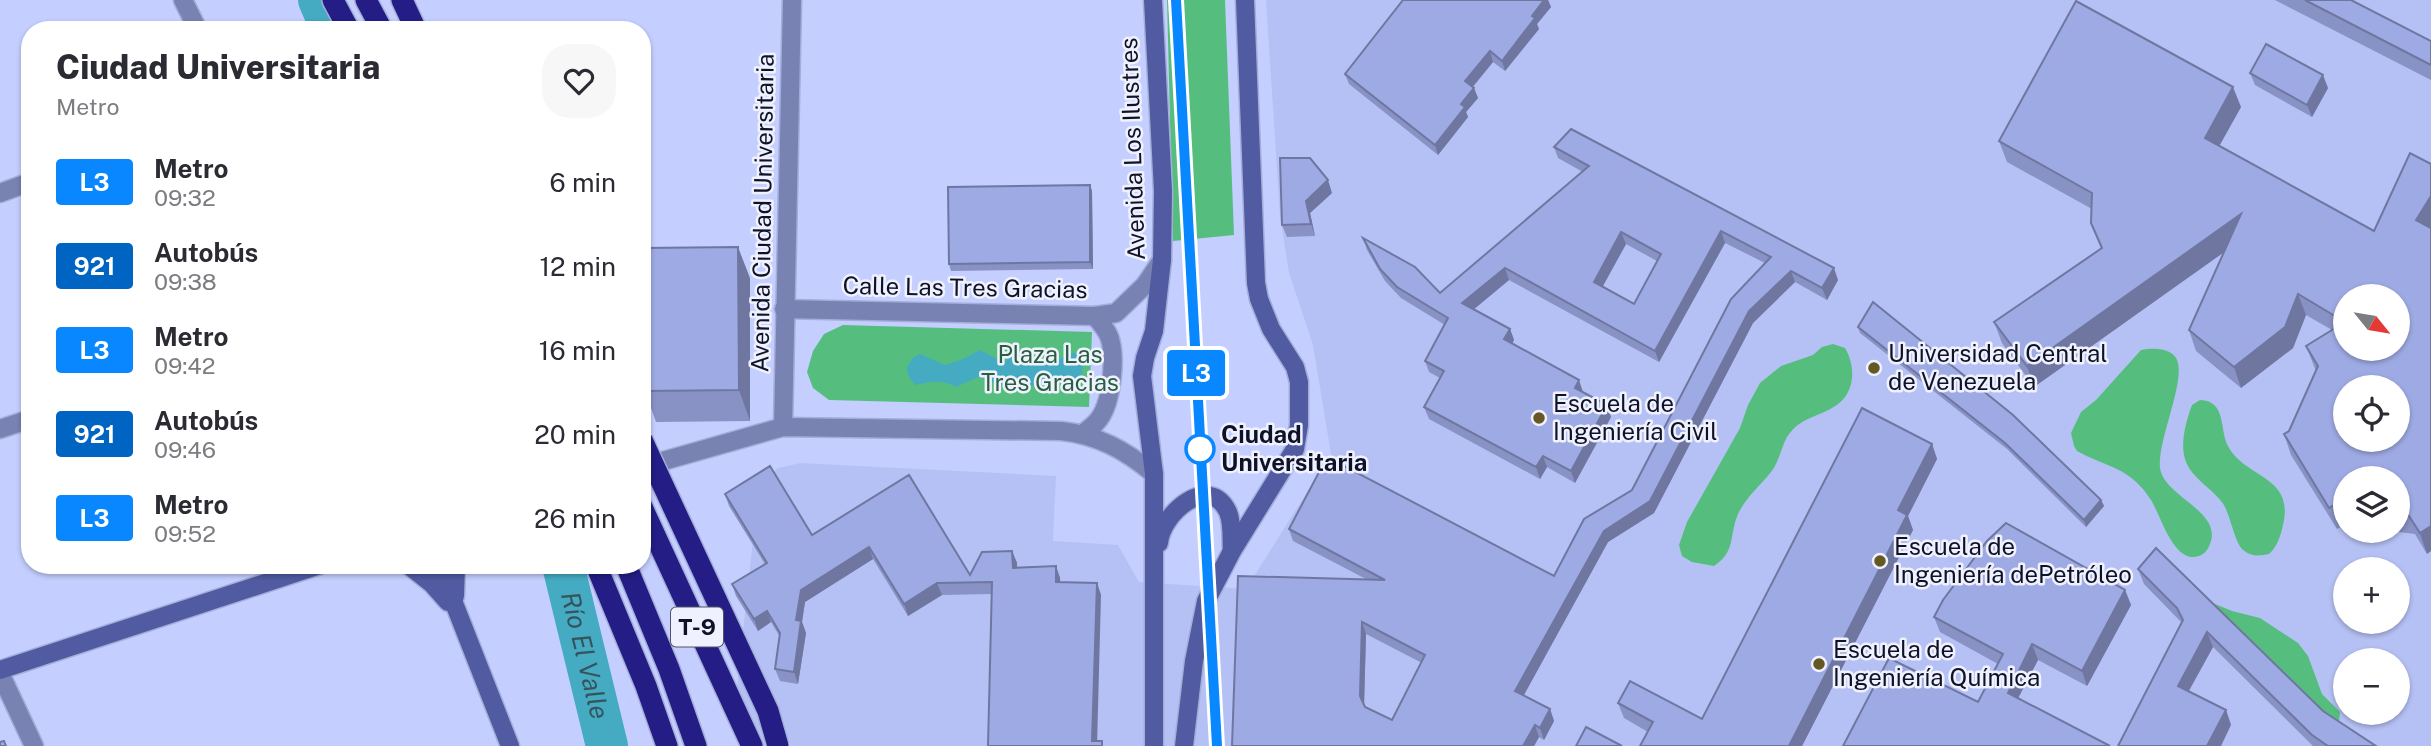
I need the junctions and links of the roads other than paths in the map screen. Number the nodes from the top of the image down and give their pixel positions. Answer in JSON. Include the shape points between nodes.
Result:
{"nodes":[{"id":1,"x":183,"y":0,"type":"edge"},
{"id":2,"x":333,"y":0,"type":"edge"},
{"id":3,"x":366,"y":0,"type":"edge"},
{"id":4,"x":402,"y":0,"type":"edge"},
{"id":5,"x":792,"y":0,"type":"edge"},
{"id":6,"x":1153,"y":0,"type":"edge"},
{"id":7,"x":1245,"y":0,"type":"edge"},
{"id":8,"x":194,"y":21,"type":"edge"},
{"id":9,"x":344,"y":21,"type":"edge"},
{"id":10,"x":377,"y":21,"type":"edge"},
{"id":11,"x":412,"y":21,"type":"edge"},
{"id":12,"x":21,"y":185,"type":"edge"},
{"id":13,"x":0,"y":193,"type":"edge"},
{"id":14,"x":1163,"y":260,"type":"junction"},
{"id":15,"x":784,"y":309,"type":"junction"},
{"id":16,"x":1095,"y":316,"type":"junction"},
{"id":17,"x":21,"y":422,"type":"edge"},
{"id":18,"x":783,"y":427,"type":"junction"},
{"id":19,"x":0,"y":429,"type":"edge"},
{"id":20,"x":1083,"y":434,"type":"junction"},
{"id":21,"x":651,"y":458,"type":"edge"},
{"id":22,"x":651,"y":464,"type":"edge"},
{"id":23,"x":1154,"y":474,"type":"junction"},
{"id":24,"x":651,"y":527,"type":"edge"},
{"id":25,"x":1232,"y":551,"type":"junction"},
{"id":26,"x":293,"y":574,"type":"edge"},
{"id":27,"x":419,"y":574,"type":"edge"},
{"id":28,"x":442,"y":574,"type":"edge"},
{"id":29,"x":456,"y":574,"type":"edge"},
{"id":30,"x":600,"y":574,"type":"edge"},
{"id":31,"x":630,"y":574,"type":"edge"},
{"id":32,"x":1154,"y":588,"type":"junction"},
{"id":33,"x":455,"y":610,"type":"junction"},
{"id":34,"x":0,"y":672,"type":"edge"},
{"id":35,"x":34,"y":746,"type":"edge"},
{"id":36,"x":510,"y":746,"type":"edge"},
{"id":37,"x":667,"y":746,"type":"edge"},
{"id":38,"x":696,"y":746,"type":"edge"},
{"id":39,"x":752,"y":746,"type":"edge"},
{"id":40,"x":778,"y":746,"type":"edge"},
{"id":41,"x":1154,"y":746,"type":"edge"},
{"id":42,"x":1184,"y":746,"type":"edge"}],
"edges":[{"from":1,"to":8,"type":"street"},
{"from":2,"to":9,"type":"highway"},
{"from":3,"to":10,"type":"highway"},
{"from":4,"to":11,"type":"highway"},
{"from":5,"to":15,"type":"street","name":"Avenida Ciudad Universitaria"},
{"from":6,"to":14,"type":"main road","name":"Avenida Los Ilustres"},
{"from":7,"to":25,"type":"main road","via":[[1256,283],[1271,328],[1295,368],[1300,404],[1295,449]]},
{"from":12,"to":13,"type":"street"},
{"from":14,"to":16,"type":"street","name":"Calle Las Tres Gracias","via":[[1116,313]]},
{"from":14,"to":23,"type":"main road","name":"Avenida Los Ilustres","via":[[1154,331],[1142,376]]},
{"from":15,"to":16,"type":"street","name":"Calle Las Tres Gracias"},
{"from":15,"to":18,"type":"street","name":"Avenida Ciudad Universitaria"},
{"from":16,"to":20,"type":"street","via":[[1109,335],[1110,383],[1106,408]]},
{"from":17,"to":19,"type":"street"},
{"from":18,"to":20,"type":"street"},
{"from":18,"to":22,"type":"street"},
{"from":20,"to":23,"type":"street","via":[[1118,447]]},
{"from":21,"to":40,"type":"highway","bridge":true,"via":[[768,711]]},
{"from":23,"to":32,"type":"main road","name":"Avenida Los Ilustres"},
{"from":24,"to":39,"type":"highway","number":"T-9"},
{"from":25,"to":32,"type":"main road","via":[[1224,506],[1207,497],[1193,498],[1174,511],[1159,533]]},
{"from":25,"to":42,"type":"main road","via":[[1206,601]]},
{"from":26,"to":34,"type":"main road"},
{"from":27,"to":33,"type":"main road"},
{"from":28,"to":33,"type":"main road"},
{"from":29,"to":33,"type":"main road"},
{"from":30,"to":37,"type":"highway"},
{"from":31,"to":38,"type":"highway","number":"T-9"},
{"from":32,"to":41,"type":"main road"},
{"from":33,"to":36,"type":"main road"},
{"from":34,"to":35,"type":"street"}]}
